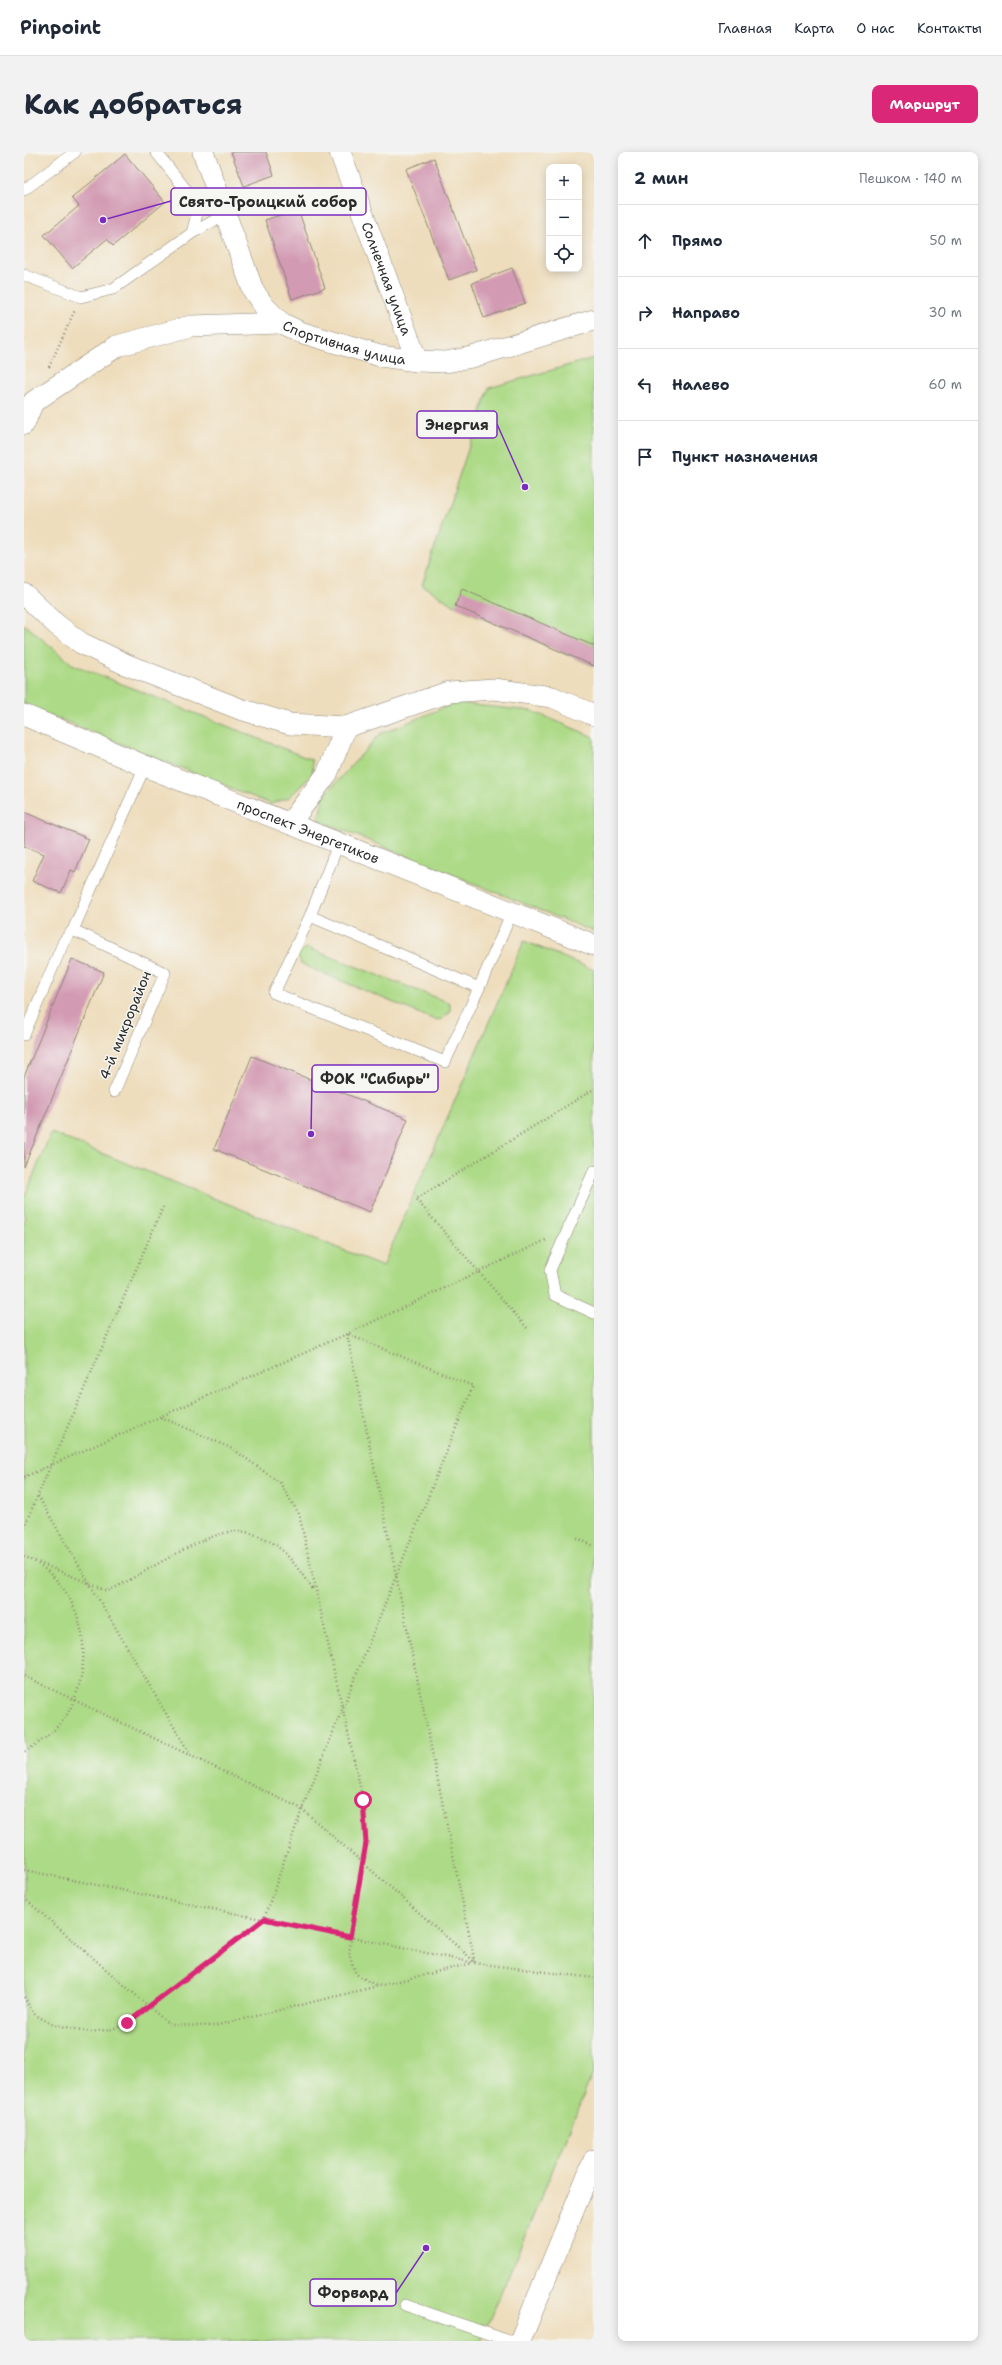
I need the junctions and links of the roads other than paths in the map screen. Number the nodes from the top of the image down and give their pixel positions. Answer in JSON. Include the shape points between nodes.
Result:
{"nodes":[{"id":1,"x":75,"y":152,"type":"edge"},
{"id":2,"x":156,"y":152,"type":"edge"},
{"id":3,"x":203,"y":152,"type":"edge"},
{"id":4,"x":340,"y":152,"type":"edge"},
{"id":5,"x":24,"y":190,"type":"edge"},
{"id":6,"x":226,"y":214,"type":"junction"},
{"id":7,"x":192,"y":233,"type":"junction"},
{"id":8,"x":24,"y":275,"type":"edge"},
{"id":9,"x":594,"y":320,"type":"edge"},
{"id":10,"x":281,"y":323,"type":"junction"},
{"id":11,"x":417,"y":361,"type":"junction"},
{"id":12,"x":24,"y":424,"type":"edge"},
{"id":13,"x":24,"y":594,"type":"edge"},
{"id":14,"x":594,"y":715,"type":"edge"},
{"id":15,"x":24,"y":716,"type":"edge"},
{"id":16,"x":346,"y":727,"type":"junction"},
{"id":17,"x":145,"y":766,"type":"junction"},
{"id":18,"x":290,"y":823,"type":"junction"},
{"id":19,"x":339,"y":842,"type":"junction"},
{"id":20,"x":512,"y":912,"type":"junction"},
{"id":21,"x":310,"y":916,"type":"junction"},
{"id":22,"x":73,"y":930,"type":"junction"},
{"id":23,"x":594,"y":945,"type":"edge"},
{"id":24,"x":479,"y":988,"type":"junction"},
{"id":25,"x":24,"y":1035,"type":"edge"},
{"id":26,"x":114,"y":1092,"type":"dead end"},
{"id":27,"x":594,"y":1171,"type":"edge"},
{"id":28,"x":594,"y":1313,"type":"edge"},
{"id":29,"x":594,"y":2160,"type":"edge"},
{"id":30,"x":405,"y":2305,"type":"dead end"},
{"id":31,"x":509,"y":2341,"type":"edge"},
{"id":32,"x":520,"y":2341,"type":"edge"}],
"edges":[{"from":1,"to":5,"type":"lane"},
{"from":2,"to":7,"type":"lane","via":[[199,206]]},
{"from":3,"to":6,"type":"street","name":"Спортивная улица"},
{"from":4,"to":11,"type":"street","name":"Солнечная улица"},
{"from":6,"to":7,"type":"lane"},
{"from":6,"to":10,"type":"street","name":"Спортивная улица","via":[[253,290]]},
{"from":7,"to":8,"type":"lane","via":[[113,288],[81,297]]},
{"from":9,"to":11,"type":"street","name":"Спортивная улица","via":[[472,357],[446,362]]},
{"from":10,"to":11,"type":"street","name":"Спортивная улица","via":[[300,332],[380,356]]},
{"from":10,"to":12,"type":"street","via":[[191,326],[117,346],[33,402]]},
{"from":13,"to":16,"type":"street","via":[[81,643],[125,664],[240,709],[290,724]]},
{"from":14,"to":16,"type":"street","via":[[552,697],[494,689],[449,692]]},
{"from":15,"to":17,"type":"street","name":"проспект Энергетиков"},
{"from":16,"to":18,"type":"street","via":[[326,774]]},
{"from":17,"to":18,"type":"street","name":"проспект Энергетиков"},
{"from":17,"to":22,"type":"lane"},
{"from":18,"to":19,"type":"street","name":"проспект Энергетиков"},
{"from":19,"to":20,"type":"street","name":"проспект Энергетиков"},
{"from":19,"to":21,"type":"lane"},
{"from":20,"to":23,"type":"street","name":"проспект Энергетиков"},
{"from":20,"to":24,"type":"lane"},
{"from":21,"to":24,"type":"lane"},
{"from":21,"to":24,"type":"lane","via":[[274,993],[445,1062]]},
{"from":22,"to":25,"type":"lane","via":[[64,941]]},
{"from":22,"to":26,"type":"lane","name":"4-й микрорайон","via":[[165,973]]},
{"from":27,"to":28,"type":"lane","via":[[550,1270],[555,1295]]},
{"from":29,"to":32,"type":"street"},
{"from":30,"to":31,"type":"lane"}]}
